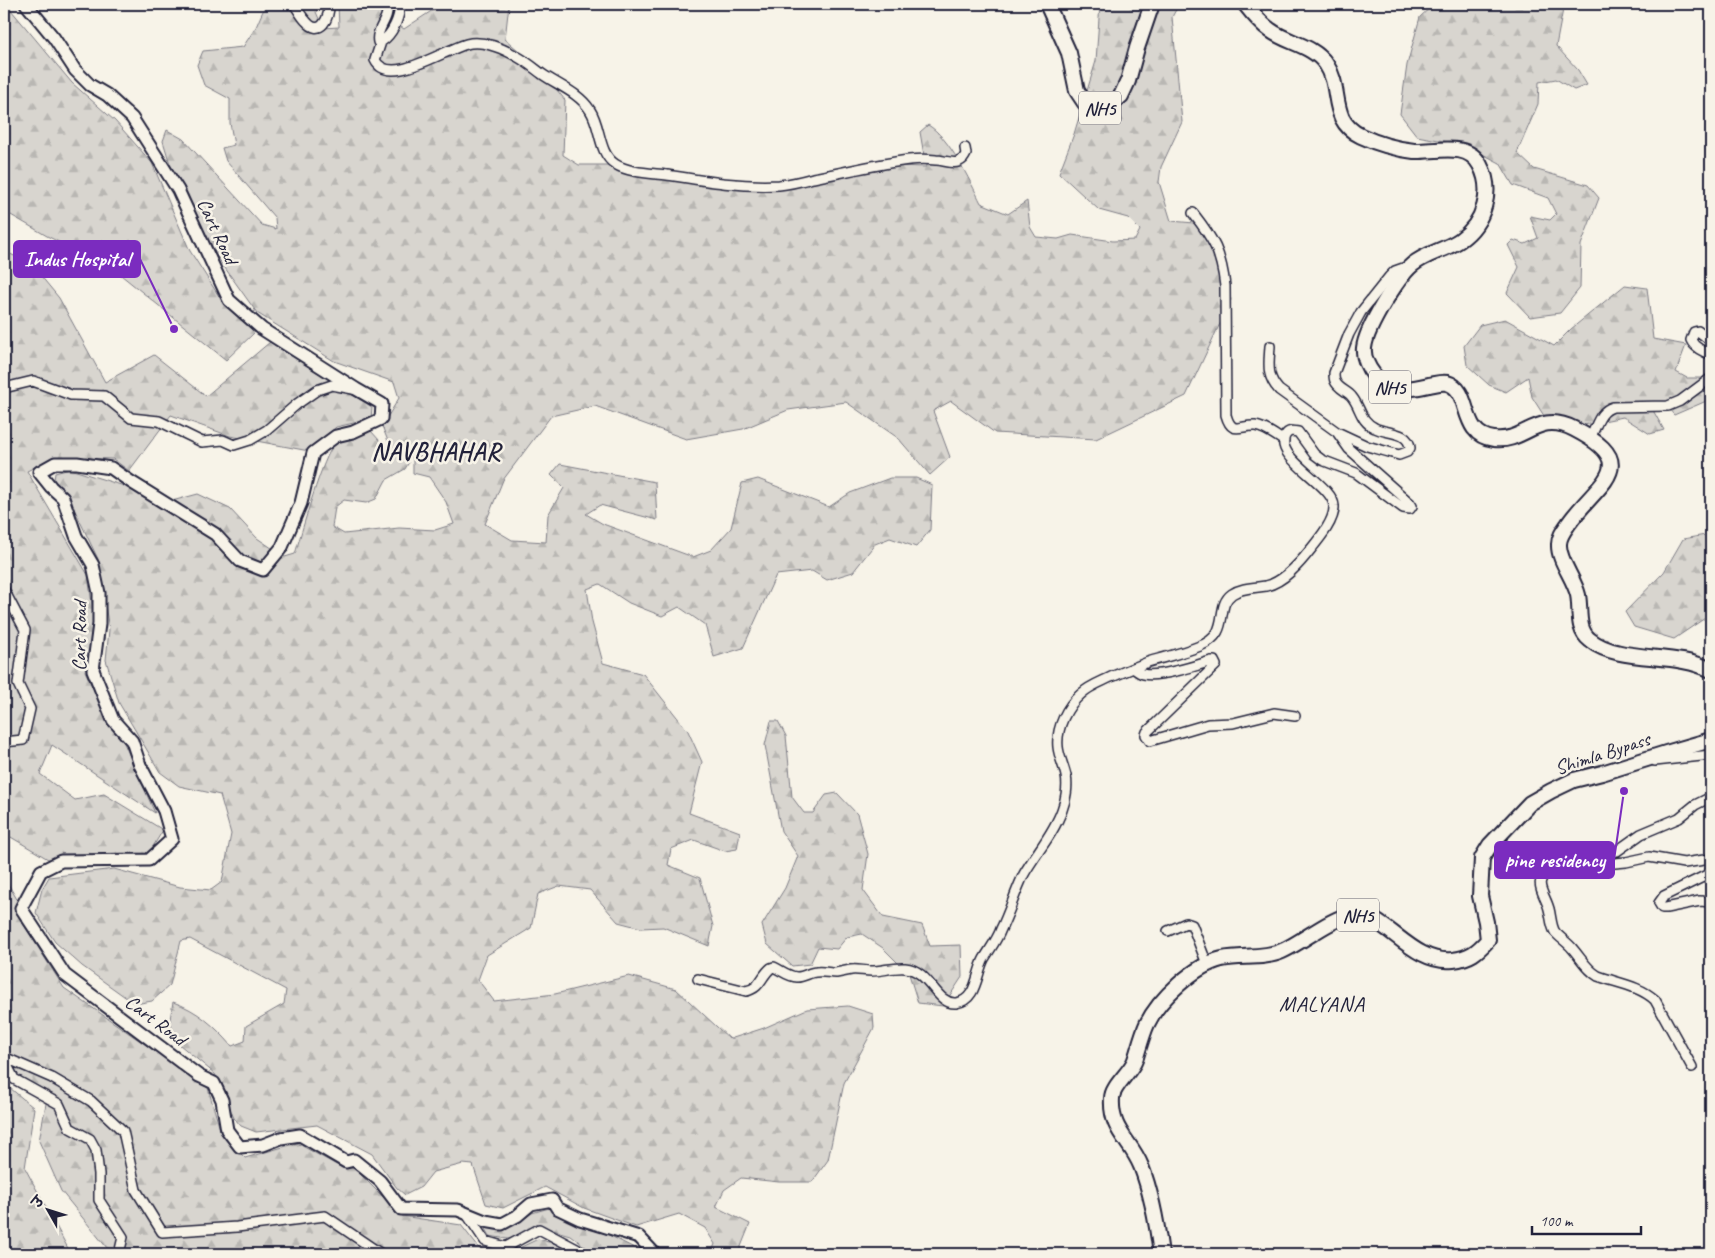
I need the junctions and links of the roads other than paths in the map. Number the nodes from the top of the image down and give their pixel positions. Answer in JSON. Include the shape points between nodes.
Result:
{"nodes":[{"id":1,"x":26,"y":4,"type":"edge"},
{"id":2,"x":294,"y":4,"type":"edge"},
{"id":3,"x":329,"y":4,"type":"edge"},
{"id":4,"x":386,"y":4,"type":"edge"},
{"id":5,"x":399,"y":4,"type":"edge"},
{"id":6,"x":1047,"y":4,"type":"edge"},
{"id":7,"x":1152,"y":4,"type":"edge"},
{"id":8,"x":1245,"y":4,"type":"edge"},
{"id":9,"x":381,"y":42,"type":"junction"},
{"id":10,"x":965,"y":148,"type":"dead end"},
{"id":11,"x":1193,"y":213,"type":"dead end"},
{"id":12,"x":1412,"y":266,"type":"junction"},
{"id":13,"x":1711,"y":341,"type":"edge"},
{"id":14,"x":1270,"y":346,"type":"dead end"},
{"id":15,"x":1711,"y":354,"type":"edge"},
{"id":16,"x":1711,"y":378,"type":"edge"},
{"id":17,"x":4,"y":388,"type":"edge"},
{"id":18,"x":356,"y":389,"type":"junction"},
{"id":19,"x":1337,"y":432,"type":"junction"},
{"id":20,"x":1590,"y":438,"type":"junction"},
{"id":21,"x":1284,"y":441,"type":"junction"},
{"id":22,"x":4,"y":590,"type":"edge"},
{"id":23,"x":1132,"y":668,"type":"junction"},
{"id":24,"x":1711,"y":670,"type":"edge"},
{"id":25,"x":1295,"y":716,"type":"dead end"},
{"id":26,"x":1711,"y":740,"type":"edge"},
{"id":27,"x":4,"y":742,"type":"edge"},
{"id":28,"x":1711,"y":755,"type":"edge"},
{"id":29,"x":1643,"y":760,"type":"junction"},
{"id":30,"x":1711,"y":797,"type":"edge"},
{"id":31,"x":1597,"y":858,"type":"junction"},
{"id":32,"x":1711,"y":859,"type":"edge"},
{"id":33,"x":1711,"y":873,"type":"edge"},
{"id":34,"x":1711,"y":902,"type":"edge"},
{"id":35,"x":1168,"y":931,"type":"dead end"},
{"id":36,"x":1207,"y":964,"type":"junction"},
{"id":37,"x":698,"y":979,"type":"dead end"},
{"id":38,"x":4,"y":1058,"type":"edge"},
{"id":39,"x":1692,"y":1067,"type":"dead end"},
{"id":40,"x":466,"y":1213,"type":"junction"},
{"id":41,"x":4,"y":1249,"type":"edge"},
{"id":42,"x":8,"y":1254,"type":"edge"},
{"id":43,"x":119,"y":1254,"type":"edge"},
{"id":44,"x":381,"y":1254,"type":"edge"},
{"id":45,"x":586,"y":1254,"type":"edge"},
{"id":46,"x":655,"y":1254,"type":"edge"},
{"id":47,"x":1161,"y":1254,"type":"edge"}],
"edges":[{"from":1,"to":18,"type":"main road","name":"Cart Road","via":[[75,70],[132,118],[178,190],[229,300],[262,329]]},
{"from":2,"to":3,"type":"street","via":[[312,26],[320,26],[327,21]]},
{"from":4,"to":9,"type":"street","via":[[386,18],[377,35],[378,42]]},
{"from":5,"to":9,"type":"street","via":[[397,21]]},
{"from":6,"to":7,"type":"highway","number":"NH5","via":[[1069,53],[1077,91],[1085,103],[1096,108],[1108,107],[1121,96]]},
{"from":8,"to":12,"type":"highway","number":"NH5","via":[[1270,30],[1311,50],[1324,61],[1333,76],[1340,118],[1349,129],[1410,150],[1451,148],[1467,152],[1479,162],[1486,180],[1486,204],[1478,222],[1460,240]]},
{"from":9,"to":10,"type":"street","via":[[375,60],[378,66],[398,71],[472,43],[506,50],[582,100],[595,121],[607,157],[623,168],[728,185],[781,185],[909,160],[956,162],[963,160]]},
{"from":11,"to":21,"type":"street","via":[[1218,251],[1226,286],[1228,423],[1237,429],[1256,426]]},
{"from":12,"to":19,"type":"street","via":[[1389,277],[1361,312],[1334,374],[1338,386],[1354,398],[1365,421],[1383,431],[1400,434],[1410,442],[1410,448],[1399,455],[1366,446]]},
{"from":12,"to":20,"type":"highway","number":"NH5","via":[[1400,279],[1367,336],[1363,351],[1369,369],[1380,382],[1393,389],[1411,390],[1438,383],[1456,388],[1474,430],[1484,437],[1497,440],[1512,437],[1541,424],[1556,422]]},
{"from":13,"to":15,"type":"street","via":[[1698,331],[1694,332],[1691,340],[1699,349]]},
{"from":14,"to":19,"type":"street","via":[[1271,382]]},
{"from":16,"to":20,"type":"street","via":[[1668,406],[1607,409],[1601,414]]},
{"from":17,"to":18,"type":"street","via":[[34,381],[71,395],[104,396],[131,418],[159,421],[202,442],[223,440],[234,445],[266,430],[317,390],[332,385]]},
{"from":18,"to":40,"type":"main road","name":"Cart Road","via":[[382,404],[381,419],[336,436],[313,453],[301,503],[282,546],[263,570],[240,561],[215,534],[111,468],[77,463],[55,464],[39,472],[63,498],[76,536],[92,565],[99,593],[93,670],[114,720],[132,741],[140,765],[164,811],[172,839],[149,860],[61,861],[40,870],[21,908],[65,975],[214,1084],[222,1100],[227,1130],[240,1147],[300,1135],[346,1162],[354,1160],[380,1181],[401,1209],[458,1210]]},
{"from":19,"to":21,"type":"street","via":[[1349,449],[1410,503],[1410,509],[1403,508],[1356,473],[1322,460],[1298,432],[1288,432]]},
{"from":20,"to":24,"type":"highway","number":"NH5","via":[[1610,455],[1611,465],[1601,488],[1572,518],[1559,544],[1578,594],[1583,633],[1599,646],[1624,654],[1678,659]]},
{"from":21,"to":23,"type":"street","via":[[1294,460],[1330,493],[1335,504],[1328,524],[1311,549],[1277,582],[1230,595],[1221,625],[1209,642]]},
{"from":22,"to":27,"type":"street","via":[[24,630],[18,684],[30,709],[23,740]]},
{"from":23,"to":25,"type":"street","via":[[1150,674],[1211,661],[1216,665],[1151,728],[1146,735],[1150,741],[1201,726],[1233,723],[1267,714]]},
{"from":23,"to":37,"type":"street","via":[[1081,693],[1062,722],[1058,745],[1067,778],[1062,810],[1023,876],[1002,928],[983,960],[972,993],[967,998],[961,1002],[948,1002],[924,977],[906,968],[838,973],[817,971],[796,977],[774,967],[760,985],[746,991]]},
{"from":26,"to":29,"type":"highway","name":"Shimla Bypass","number":"NH5"},
{"from":28,"to":29,"type":"street"},
{"from":29,"to":36,"type":"highway","name":"Shimla Bypass","number":"NH5","via":[[1574,780],[1551,791],[1530,803],[1490,845],[1482,858],[1480,875],[1480,896],[1488,940],[1478,952],[1462,959],[1434,959],[1419,953],[1367,917],[1353,915],[1339,919],[1276,953],[1222,959]]},
{"from":30,"to":31,"type":"street","via":[[1679,818],[1647,830],[1617,851]]},
{"from":31,"to":32,"type":"street","via":[[1604,864],[1649,857],[1684,863]]},
{"from":31,"to":39,"type":"street","via":[[1552,870],[1541,879],[1540,888],[1553,928],[1592,973],[1649,994]]},
{"from":33,"to":34,"type":"street","via":[[1664,896],[1659,902],[1662,908]]},
{"from":35,"to":36,"type":"street","via":[[1186,923],[1192,925]]},
{"from":36,"to":47,"type":"highway","name":"Shimla Bypass","number":"NH5","via":[[1160,1003],[1147,1024],[1134,1063],[1112,1095],[1115,1124],[1140,1164],[1147,1183]]},
{"from":38,"to":43,"type":"street","via":[[14,1079],[60,1104],[70,1128],[90,1139],[96,1150],[99,1200],[123,1237]]},
{"from":38,"to":44,"type":"street","via":[[52,1078],[91,1100],[123,1131],[136,1190],[162,1232],[325,1216]]},
{"from":40,"to":45,"type":"street","via":[[485,1241],[506,1247],[539,1229]]},
{"from":40,"to":46,"type":"main road","name":"Cart Road","via":[[502,1224],[531,1204],[552,1200],[557,1208],[580,1220],[639,1237]]},
{"from":41,"to":42,"type":"street"}]}
